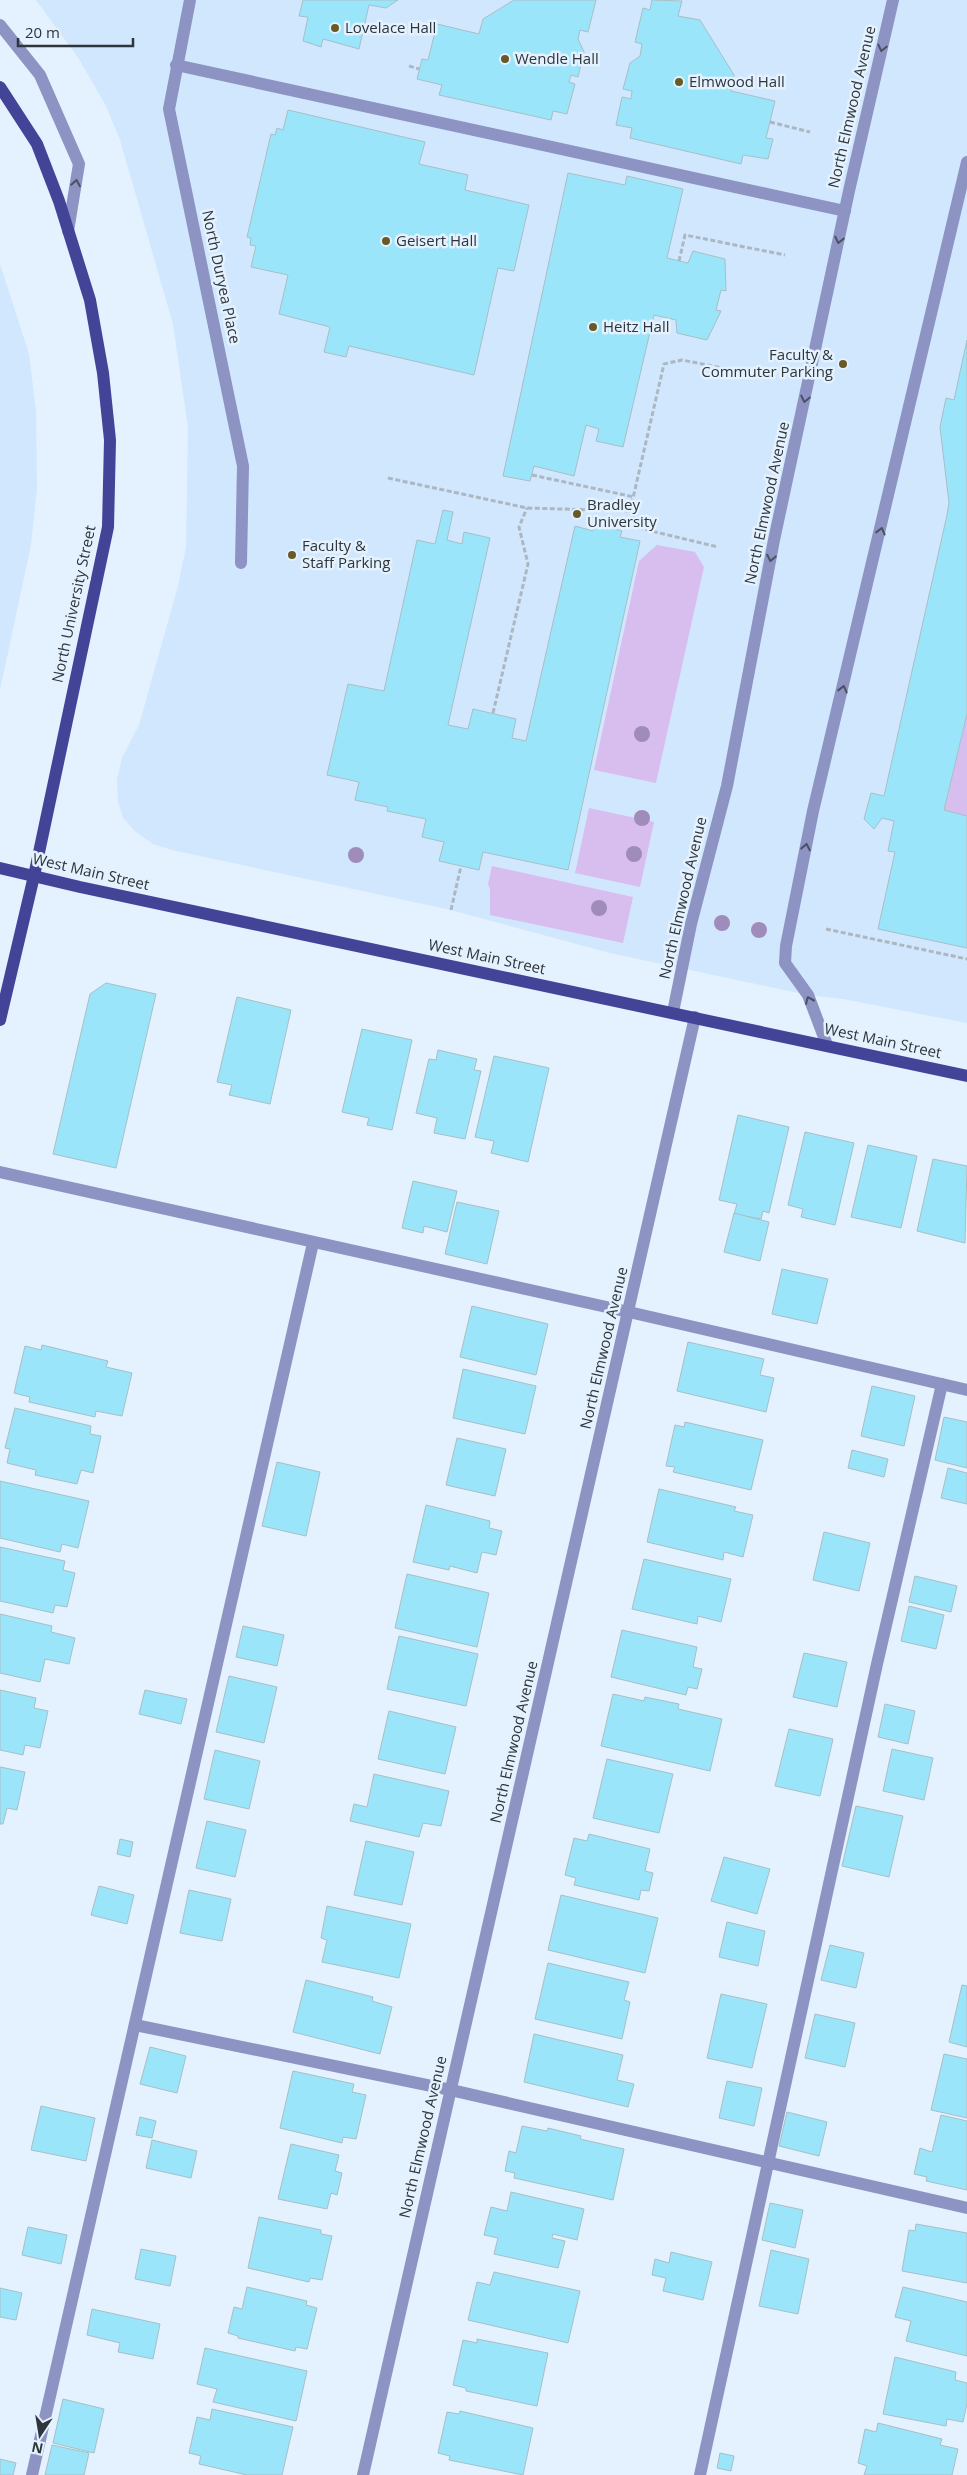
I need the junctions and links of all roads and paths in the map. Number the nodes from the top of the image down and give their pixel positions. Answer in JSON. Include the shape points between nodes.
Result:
{"nodes":[{"id":1,"x":190,"y":0,"type":"edge"},
{"id":2,"x":893,"y":0,"type":"edge"},
{"id":3,"x":0,"y":26,"type":"edge"},
{"id":4,"x":176,"y":65,"type":"junction"},
{"id":5,"x":409,"y":66,"type":"dead end"},
{"id":6,"x":419,"y":69,"type":"dead end"},
{"id":7,"x":0,"y":87,"type":"edge"},
{"id":8,"x":770,"y":122,"type":"dead end"},
{"id":9,"x":810,"y":132,"type":"dead end"},
{"id":10,"x":967,"y":162,"type":"edge"},
{"id":11,"x":845,"y":211,"type":"junction"},
{"id":12,"x":68,"y":231,"type":"junction"},
{"id":13,"x":785,"y":255,"type":"dead end"},
{"id":14,"x":679,"y":261,"type":"dead end"},
{"id":15,"x":757,"y":375,"type":"dead end"},
{"id":16,"x":532,"y":474,"type":"dead end"},
{"id":17,"x":388,"y":478,"type":"dead end"},
{"id":18,"x":634,"y":498,"type":"junction"},
{"id":19,"x":527,"y":508,"type":"junction"},
{"id":20,"x":630,"y":511,"type":"junction"},
{"id":21,"x":718,"y":546,"type":"dead end"},
{"id":22,"x":241,"y":563,"type":"dead end"},
{"id":23,"x":493,"y":713,"type":"dead end"},
{"id":24,"x":461,"y":866,"type":"dead end"},
{"id":25,"x":0,"y":868,"type":"edge"},
{"id":26,"x":34,"y":876,"type":"junction"},
{"id":27,"x":451,"y":910,"type":"dead end"},
{"id":28,"x":826,"y":929,"type":"dead end"},
{"id":29,"x":967,"y":959,"type":"edge"},
{"id":30,"x":673,"y":1012,"type":"junction"},
{"id":31,"x":695,"y":1017,"type":"junction"},
{"id":32,"x":0,"y":1020,"type":"edge"},
{"id":33,"x":827,"y":1046,"type":"junction"},
{"id":34,"x":967,"y":1076,"type":"edge"},
{"id":35,"x":0,"y":1172,"type":"edge"},
{"id":36,"x":313,"y":1243,"type":"junction"},
{"id":37,"x":629,"y":1312,"type":"junction"},
{"id":38,"x":942,"y":1384,"type":"junction"},
{"id":39,"x":967,"y":1390,"type":"edge"},
{"id":40,"x":135,"y":2025,"type":"junction"},
{"id":41,"x":451,"y":2090,"type":"junction"},
{"id":42,"x":768,"y":2164,"type":"junction"},
{"id":43,"x":967,"y":2208,"type":"edge"},
{"id":44,"x":32,"y":2475,"type":"edge"},
{"id":45,"x":363,"y":2475,"type":"edge"},
{"id":46,"x":700,"y":2475,"type":"edge"}],
"edges":[{"from":1,"to":4,"type":"street","name":"North Duryea Place"},
{"from":2,"to":11,"type":"street","name":"North Elmwood Avenue","one_way":true},
{"from":12,"to":3,"type":"street","one_way":true,"via":[[79,164],[40,75]]},
{"from":4,"to":11,"type":"street"},
{"from":4,"to":22,"type":"street","name":"North Duryea Place","via":[[169,109],[242,466]]},
{"from":5,"to":6,"type":"path"},
{"from":7,"to":12,"type":"main road","name":"North University Street","via":[[37,144]]},
{"from":8,"to":9,"type":"path"},
{"from":33,"to":10,"type":"street","one_way":true,"via":[[808,995],[785,963],[786,946],[813,811]]},
{"from":11,"to":30,"type":"street","name":"North Elmwood Avenue","one_way":true,"via":[[774,540],[727,786],[691,924]]},
{"from":12,"to":26,"type":"main road","name":"North University Street","via":[[90,300],[103,374],[110,440],[108,527]]},
{"from":13,"to":14,"type":"path","via":[[685,235]]},
{"from":15,"to":18,"type":"path","via":[[682,360],[664,364]]},
{"from":16,"to":18,"type":"path"},
{"from":17,"to":19,"type":"path"},
{"from":18,"to":20,"type":"path"},
{"from":19,"to":20,"type":"path"},
{"from":19,"to":23,"type":"path","via":[[519,526],[528,564]]},
{"from":20,"to":21,"type":"path","via":[[643,530]]},
{"from":24,"to":27,"type":"path"},
{"from":25,"to":26,"type":"main road","name":"West Main Street"},
{"from":26,"to":30,"type":"main road","name":"West Main Street"},
{"from":26,"to":32,"type":"main road","name":"North University Street"},
{"from":28,"to":29,"type":"path"},
{"from":30,"to":31,"type":"main road","name":"West Main Street"},
{"from":31,"to":33,"type":"main road","name":"West Main Street"},
{"from":31,"to":37,"type":"street","name":"North Elmwood Avenue"},
{"from":33,"to":34,"type":"main road","name":"West Main Street"},
{"from":35,"to":36,"type":"street"},
{"from":36,"to":37,"type":"street"},
{"from":36,"to":40,"type":"street"},
{"from":37,"to":38,"type":"street"},
{"from":37,"to":41,"type":"street","name":"North Elmwood Avenue"},
{"from":38,"to":39,"type":"street"},
{"from":38,"to":42,"type":"street"},
{"from":40,"to":41,"type":"street"},
{"from":40,"to":44,"type":"street"},
{"from":41,"to":42,"type":"street"},
{"from":41,"to":45,"type":"street","name":"North Elmwood Avenue"},
{"from":42,"to":43,"type":"street"},
{"from":42,"to":46,"type":"street"}]}
